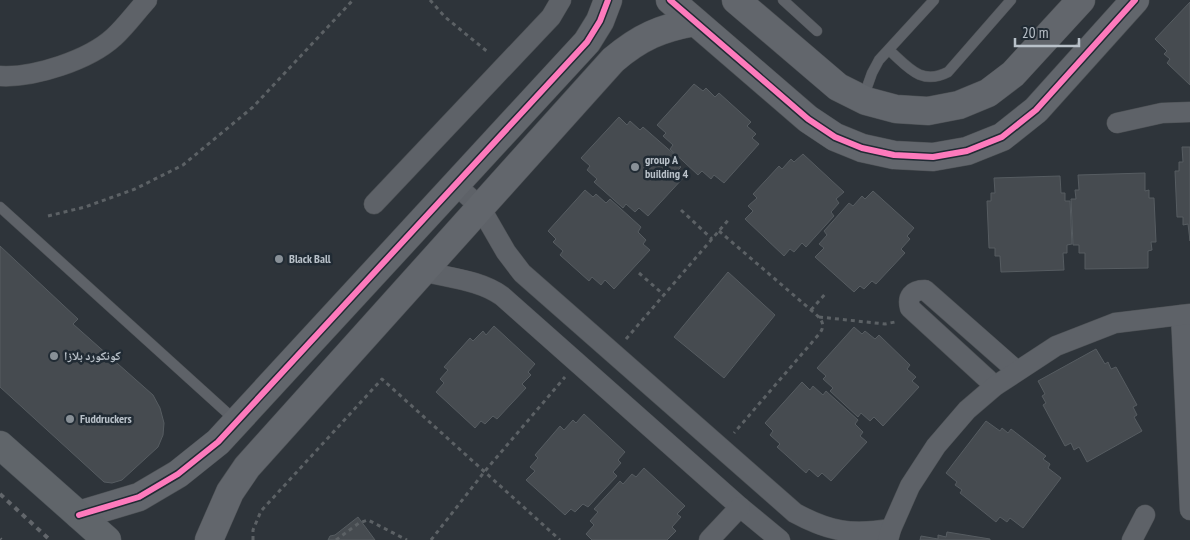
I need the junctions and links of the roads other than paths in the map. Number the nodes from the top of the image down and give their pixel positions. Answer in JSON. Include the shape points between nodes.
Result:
{"nodes":[{"id":1,"x":147,"y":0,"type":"edge"},
{"id":2,"x":561,"y":0,"type":"edge"},
{"id":3,"x":608,"y":0,"type":"edge"},
{"id":4,"x":670,"y":0,"type":"edge"},
{"id":5,"x":736,"y":0,"type":"edge"},
{"id":6,"x":783,"y":0,"type":"edge"},
{"id":7,"x":934,"y":0,"type":"edge"},
{"id":8,"x":1011,"y":0,"type":"edge"},
{"id":9,"x":1081,"y":0,"type":"edge"},
{"id":10,"x":1135,"y":0,"type":"edge"},
{"id":11,"x":695,"y":22,"type":"junction"},
{"id":12,"x":817,"y":31,"type":"dead end"},
{"id":13,"x":788,"y":45,"type":"junction"},
{"id":14,"x":889,"y":50,"type":"junction"},
{"id":15,"x":0,"y":76,"type":"edge"},
{"id":16,"x":760,"y":78,"type":"junction"},
{"id":17,"x":866,"y":101,"type":"junction"},
{"id":18,"x":1190,"y":112,"type":"edge"},
{"id":19,"x":1117,"y":123,"type":"dead end"},
{"id":20,"x":455,"y":184,"type":"junction"},
{"id":21,"x":374,"y":204,"type":"dead end"},
{"id":22,"x":0,"y":207,"type":"edge"},
{"id":23,"x":480,"y":207,"type":"junction"},
{"id":24,"x":516,"y":266,"type":"junction"},
{"id":25,"x":422,"y":271,"type":"junction"},
{"id":26,"x":494,"y":290,"type":"junction"},
{"id":27,"x":1185,"y":314,"type":"edge"},
{"id":28,"x":1017,"y":371,"type":"junction"},
{"id":29,"x":995,"y":386,"type":"junction"},
{"id":30,"x":238,"y":422,"type":"junction"},
{"id":31,"x":693,"y":424,"type":"junction"},
{"id":32,"x":0,"y":445,"type":"edge"},
{"id":33,"x":673,"y":448,"type":"junction"},
{"id":34,"x":740,"y":507,"type":"junction"},
{"id":35,"x":1190,"y":510,"type":"edge"},
{"id":36,"x":1145,"y":514,"type":"dead end"},
{"id":37,"x":78,"y":515,"type":"junction"},
{"id":38,"x":889,"y":534,"type":"edge"},
{"id":39,"x":107,"y":540,"type":"edge"},
{"id":40,"x":209,"y":540,"type":"edge"},
{"id":41,"x":710,"y":540,"type":"edge"},
{"id":42,"x":780,"y":540,"type":"edge"},
{"id":43,"x":1132,"y":540,"type":"edge"}],
"edges":[{"from":1,"to":15,"type":"street","via":[[113,38],[81,58],[45,71]]},
{"from":2,"to":21,"type":"street","via":[[551,17]]},
{"from":3,"to":20,"type":"street","via":[[587,42]]},
{"from":4,"to":11,"type":"street"},
{"from":5,"to":13,"type":"street"},
{"from":6,"to":12,"type":"lane"},
{"from":7,"to":14,"type":"lane"},
{"from":8,"to":14,"type":"lane","via":[[948,72],[940,76],[923,77],[915,73]]},
{"from":9,"to":17,"type":"street","via":[[1013,74],[988,93],[959,105],[928,111],[896,109]]},
{"from":10,"to":16,"type":"street","via":[[1036,110],[1002,137],[968,151],[933,157],[894,155],[862,148],[835,137],[808,119]]},
{"from":11,"to":16,"type":"street"},
{"from":11,"to":23,"type":"street","via":[[669,26],[629,46]]},
{"from":13,"to":16,"type":"street"},
{"from":13,"to":17,"type":"street","via":[[838,86]]},
{"from":14,"to":17,"type":"lane","via":[[872,73]]},
{"from":18,"to":19,"type":"street","via":[[1162,113]]},
{"from":20,"to":23,"type":"street"},
{"from":20,"to":30,"type":"street"},
{"from":22,"to":30,"type":"lane"},
{"from":23,"to":24,"type":"street"},
{"from":23,"to":25,"type":"street"},
{"from":24,"to":26,"type":"street"},
{"from":24,"to":31,"type":"street"},
{"from":25,"to":26,"type":"street"},
{"from":25,"to":40,"type":"street","via":[[247,467],[230,492]]},
{"from":26,"to":33,"type":"street"},
{"from":27,"to":28,"type":"street","via":[[1115,323],[1056,346]]},
{"from":27,"to":35,"type":"street"},
{"from":28,"to":29,"type":"street"},
{"from":28,"to":29,"type":"street","via":[[925,290],[911,294],[910,308]]},
{"from":29,"to":38,"type":"street","via":[[966,410],[936,446],[910,486]]},
{"from":30,"to":37,"type":"street","via":[[178,474],[139,497]]},
{"from":31,"to":33,"type":"street"},
{"from":31,"to":38,"type":"street","via":[[795,513],[816,525],[841,531]]},
{"from":32,"to":37,"type":"main road"},
{"from":33,"to":34,"type":"street"},
{"from":34,"to":41,"type":"street"},
{"from":34,"to":42,"type":"street"},
{"from":36,"to":43,"type":"street"},
{"from":37,"to":39,"type":"main road"}]}
